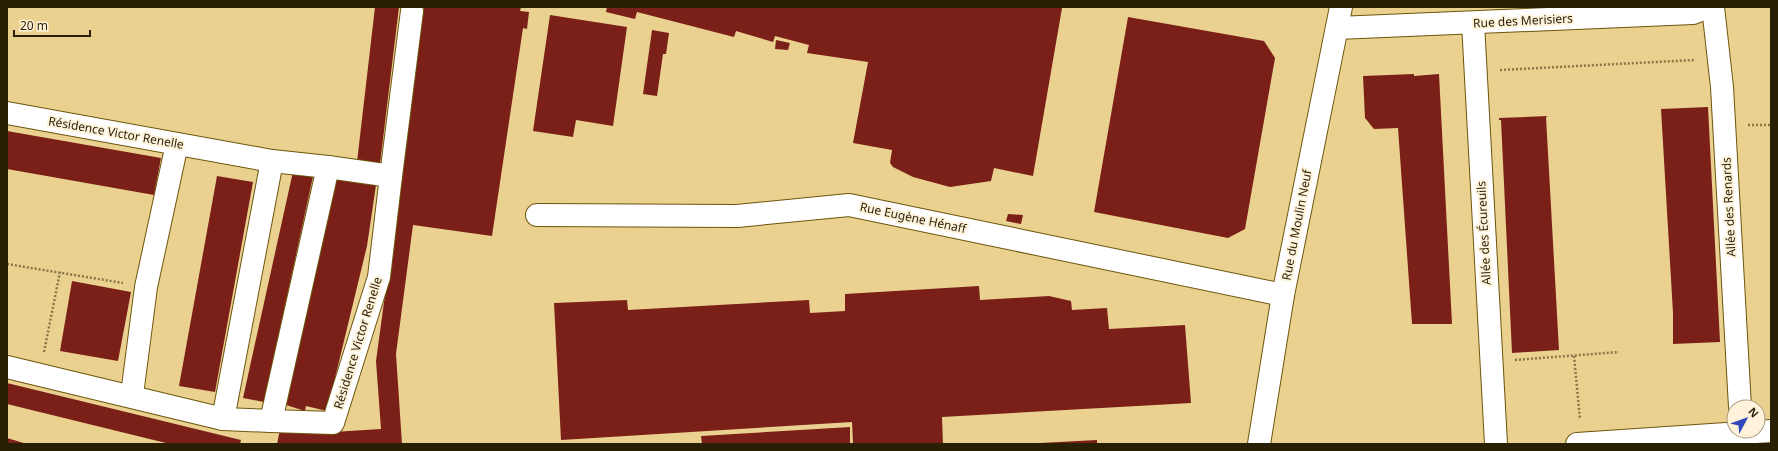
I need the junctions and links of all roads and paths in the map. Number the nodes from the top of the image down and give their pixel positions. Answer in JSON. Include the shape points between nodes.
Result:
{"nodes":[{"id":1,"x":1341,"y":7,"type":"edge"},
{"id":2,"x":1708,"y":7,"type":"edge"},
{"id":3,"x":1713,"y":7,"type":"edge"},
{"id":4,"x":412,"y":10,"type":"dead end"},
{"id":5,"x":1473,"y":23,"type":"junction"},
{"id":6,"x":1336,"y":28,"type":"junction"},
{"id":7,"x":1719,"y":59,"type":"junction"},
{"id":8,"x":1475,"y":72,"type":"junction"},
{"id":9,"x":7,"y":113,"type":"edge"},
{"id":10,"x":177,"y":144,"type":"junction"},
{"id":11,"x":272,"y":161,"type":"junction"},
{"id":12,"x":328,"y":167,"type":"junction"},
{"id":13,"x":391,"y":176,"type":"junction"},
{"id":14,"x":538,"y":215,"type":"dead end"},
{"id":15,"x":7,"y":264,"type":"edge"},
{"id":16,"x":60,"y":272,"type":"junction"},
{"id":17,"x":146,"y":286,"type":"junction"},
{"id":18,"x":1283,"y":295,"type":"junction"},
{"id":19,"x":1620,"y":352,"type":"dead end"},
{"id":20,"x":1574,"y":356,"type":"junction"},
{"id":21,"x":1491,"y":362,"type":"junction"},
{"id":22,"x":7,"y":367,"type":"edge"},
{"id":23,"x":39,"y":375,"type":"junction"},
{"id":24,"x":133,"y":388,"type":"dead end"},
{"id":25,"x":1740,"y":399,"type":"edge"},
{"id":26,"x":223,"y":419,"type":"junction"},
{"id":27,"x":271,"y":421,"type":"junction"},
{"id":28,"x":1726,"y":433,"type":"edge"},
{"id":29,"x":1626,"y":442,"type":"edge"},
{"id":30,"x":1259,"y":444,"type":"edge"},
{"id":31,"x":1496,"y":444,"type":"edge"},
{"id":32,"x":1577,"y":444,"type":"edge"},
{"id":33,"x":1582,"y":444,"type":"edge"}],
"edges":[{"from":1,"to":6,"type":"street","name":"Rue du Moulin Neuf"},
{"from":2,"to":5,"type":"street","name":"Rue des Merisiers","via":[[1693,13]]},
{"from":3,"to":7,"type":"street","name":"Allée des Renards"},
{"from":4,"to":13,"type":"street","name":"Résidence Victor Renelle"},
{"from":5,"to":6,"type":"street","name":"Rue des Merisiers"},
{"from":5,"to":8,"type":"street","name":"Allée des Écureuils"},
{"from":6,"to":18,"type":"street","name":"Rue du Moulin Neuf"},
{"from":7,"to":8,"type":"path"},
{"from":7,"to":25,"type":"street","name":"Allée des Renards"},
{"from":8,"to":21,"type":"street","name":"Allée des Écureuils"},
{"from":9,"to":10,"type":"street","name":"Résidence Victor Renelle"},
{"from":10,"to":11,"type":"street","name":"Résidence Victor Renelle"},
{"from":10,"to":17,"type":"street"},
{"from":11,"to":12,"type":"street","name":"Résidence Victor Renelle"},
{"from":11,"to":26,"type":"street"},
{"from":12,"to":13,"type":"street","name":"Résidence Victor Renelle"},
{"from":12,"to":27,"type":"street"},
{"from":13,"to":27,"type":"street","name":"Résidence Victor Renelle","via":[[380,277],[333,423]]},
{"from":14,"to":18,"type":"street","name":"Rue Eugène Hénaff","via":[[736,216],[849,205]]},
{"from":15,"to":16,"type":"path"},
{"from":16,"to":17,"type":"path"},
{"from":16,"to":23,"type":"path"},
{"from":17,"to":24,"type":"street"},
{"from":18,"to":30,"type":"street","name":"Rue du Moulin Neuf"},
{"from":19,"to":20,"type":"path"},
{"from":20,"to":21,"type":"path"},
{"from":20,"to":33,"type":"path"},
{"from":21,"to":31,"type":"street","name":"Allée des Écureuils"},
{"from":22,"to":23,"type":"street","name":"Résidence Victor Renelle"},
{"from":23,"to":26,"type":"street","name":"Résidence Victor Renelle"},
{"from":26,"to":27,"type":"street","name":"Résidence Victor Renelle"},
{"from":28,"to":29,"type":"street"},
{"from":29,"to":33,"type":"street"},
{"from":32,"to":33,"type":"street"}]}
